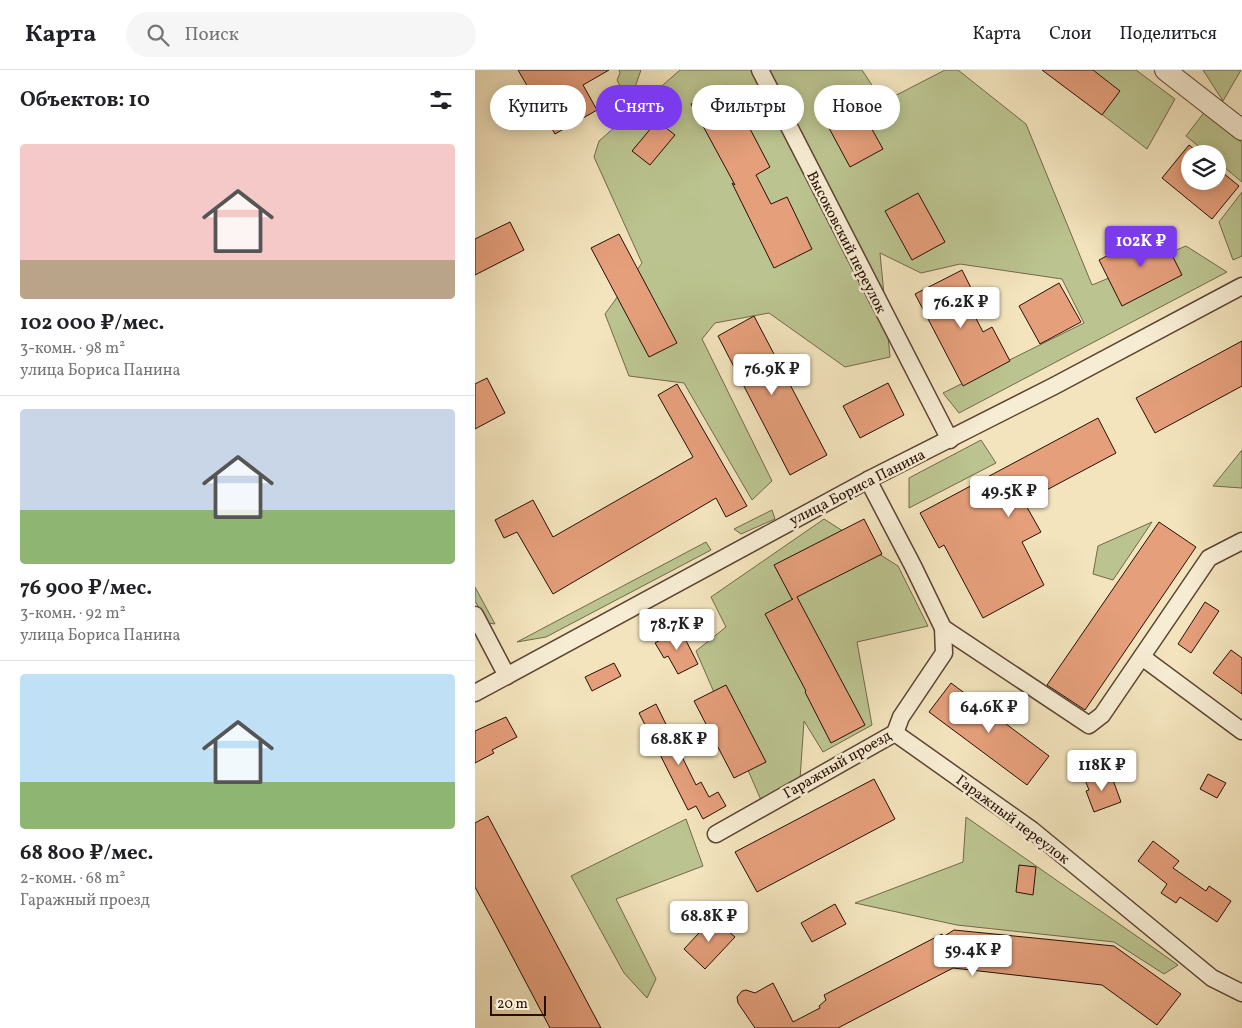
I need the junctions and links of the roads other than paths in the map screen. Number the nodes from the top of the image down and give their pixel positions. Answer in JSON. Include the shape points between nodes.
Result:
{"nodes":[{"id":1,"x":760,"y":70,"type":"edge"},
{"id":2,"x":1165,"y":70,"type":"edge"},
{"id":3,"x":1242,"y":130,"type":"edge"},
{"id":4,"x":1242,"y":286,"type":"edge"},
{"id":5,"x":950,"y":440,"type":"junction"},
{"id":6,"x":868,"y":480,"type":"junction"},
{"id":7,"x":1242,"y":541,"type":"edge"},
{"id":8,"x":475,"y":615,"type":"edge"},
{"id":9,"x":943,"y":628,"type":"junction"},
{"id":10,"x":1142,"y":657,"type":"junction"},
{"id":11,"x":507,"y":676,"type":"junction"},
{"id":12,"x":475,"y":693,"type":"edge"},
{"id":13,"x":1242,"y":731,"type":"edge"},
{"id":14,"x":895,"y":733,"type":"junction"},
{"id":15,"x":716,"y":834,"type":"dead end"},
{"id":16,"x":1242,"y":993,"type":"edge"}],
"edges":[{"from":1,"to":5,"type":"street","name":"Высоковский переулок"},
{"from":2,"to":3,"type":"street"},
{"from":4,"to":5,"type":"street","name":"улица Бориса Панина"},
{"from":5,"to":6,"type":"street","name":"улица Бориса Панина"},
{"from":6,"to":9,"type":"street","name":"Гаражный проезд"},
{"from":6,"to":11,"type":"street","name":"улица Бориса Панина"},
{"from":7,"to":10,"type":"street","via":[[1209,558]]},
{"from":8,"to":11,"type":"street"},
{"from":9,"to":10,"type":"street","via":[[1089,724],[1102,715]]},
{"from":9,"to":14,"type":"street","name":"Гаражный проезд","via":[[944,653],[901,717]]},
{"from":10,"to":13,"type":"street"},
{"from":11,"to":12,"type":"street","name":"улица Бориса Панина"},
{"from":14,"to":15,"type":"street","name":"Гаражный проезд"},
{"from":14,"to":16,"type":"street","name":"Гаражный переулок","via":[[1032,830],[1212,978]]}]}
